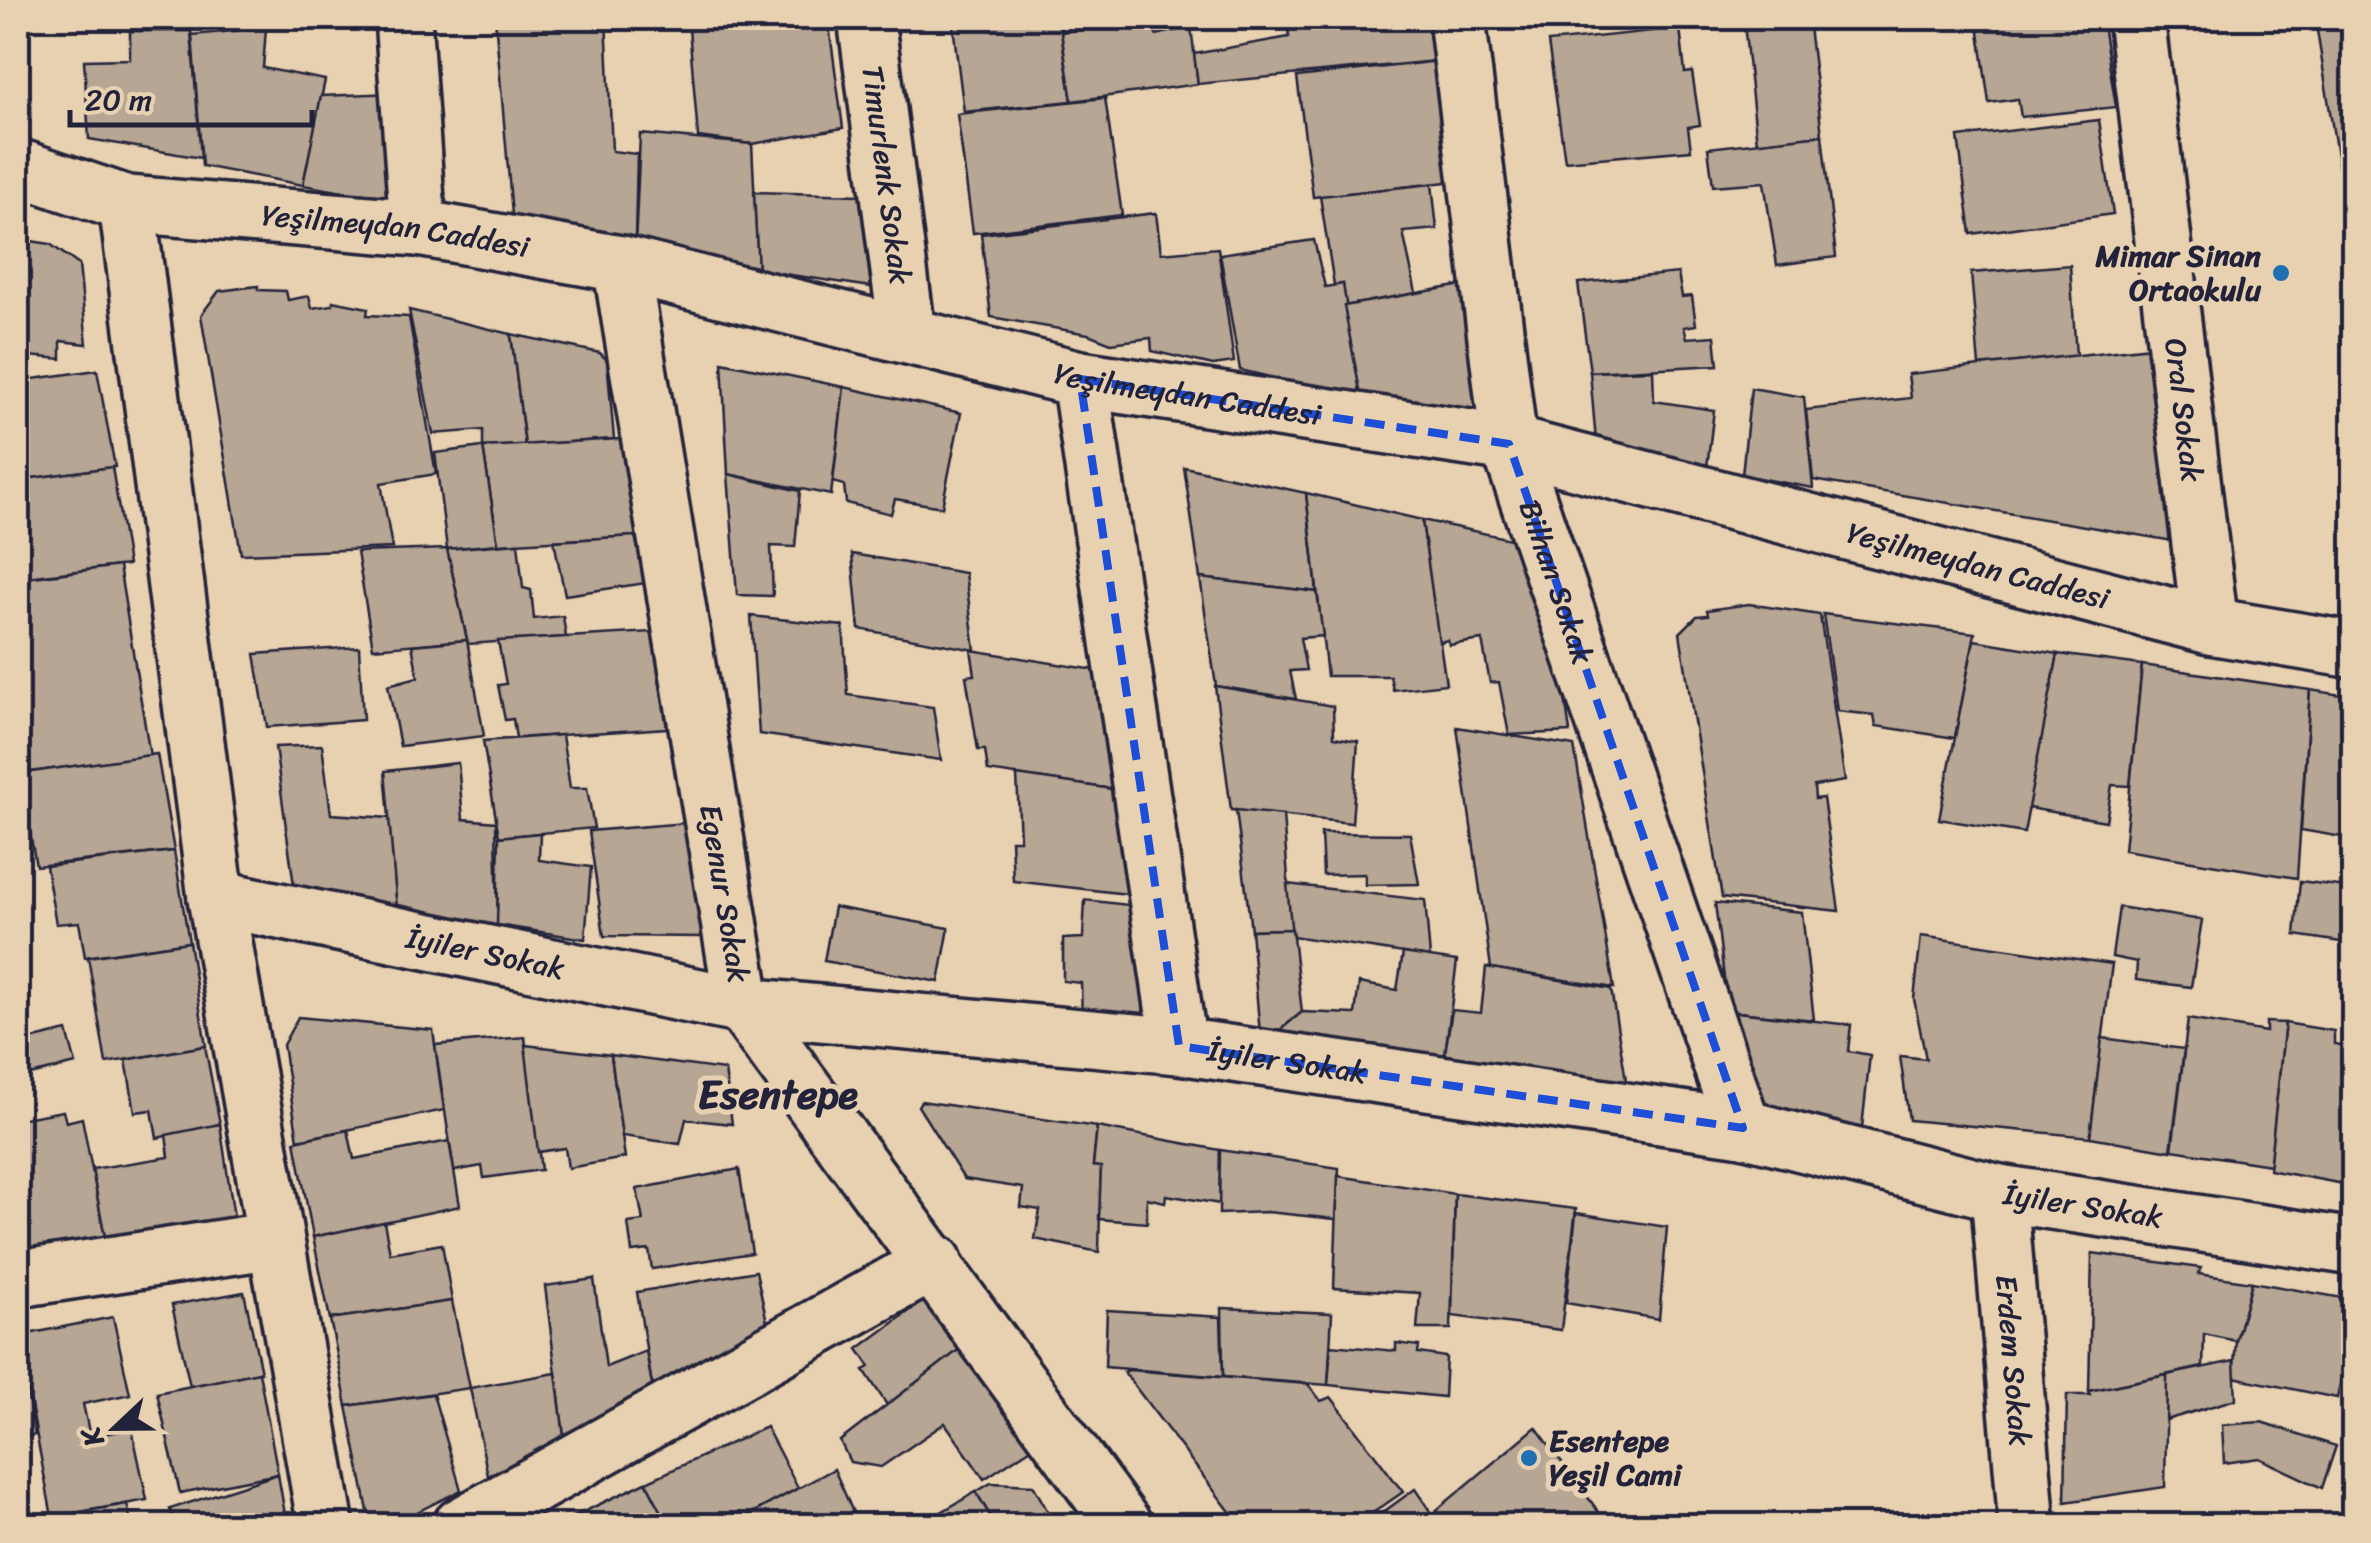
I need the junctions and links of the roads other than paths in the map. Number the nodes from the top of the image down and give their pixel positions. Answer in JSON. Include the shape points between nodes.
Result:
{"nodes":[{"id":1,"x":403,"y":18,"type":"edge"},
{"id":2,"x":866,"y":18,"type":"edge"},
{"id":3,"x":1457,"y":18,"type":"edge"},
{"id":4,"x":2136,"y":18,"type":"edge"},
{"id":5,"x":18,"y":166,"type":"edge"},
{"id":6,"x":127,"y":204,"type":"junction"},
{"id":7,"x":418,"y":228,"type":"junction"},
{"id":8,"x":621,"y":264,"type":"junction"},
{"id":9,"x":907,"y":332,"type":"junction"},
{"id":10,"x":1080,"y":379,"type":"junction"},
{"id":11,"x":1509,"y":444,"type":"junction"},
{"id":12,"x":2210,"y":626,"type":"junction"},
{"id":13,"x":2354,"y":650,"type":"edge"},
{"id":14,"x":216,"y":898,"type":"junction"},
{"id":15,"x":743,"y":1006,"type":"junction"},
{"id":16,"x":1179,"y":1046,"type":"junction"},
{"id":17,"x":1744,"y":1128,"type":"junction"},
{"id":18,"x":1998,"y":1193,"type":"junction"},
{"id":19,"x":274,"y":1240,"type":"junction"},
{"id":20,"x":2354,"y":1247,"type":"edge"},
{"id":21,"x":934,"y":1262,"type":"junction"},
{"id":22,"x":18,"y":1279,"type":"edge"},
{"id":23,"x":326,"y":1526,"type":"edge"},
{"id":24,"x":461,"y":1526,"type":"edge"},
{"id":25,"x":1124,"y":1526,"type":"edge"},
{"id":26,"x":2027,"y":1526,"type":"edge"}],
"edges":[{"from":1,"to":7,"type":"street"},
{"from":2,"to":9,"type":"street","name":"Timurlenk Sokak"},
{"from":3,"to":11,"type":"street","name":"Bilhan Sokak"},
{"from":4,"to":12,"type":"street","name":"Oral Sokak"},
{"from":5,"to":6,"type":"street","name":"Yeşilmeydan Caddesi"},
{"from":6,"to":7,"type":"street","name":"Yeşilmeydan Caddesi"},
{"from":6,"to":14,"type":"street"},
{"from":7,"to":8,"type":"street","name":"Yeşilmeydan Caddesi"},
{"from":8,"to":9,"type":"street","name":"Yeşilmeydan Caddesi"},
{"from":8,"to":15,"type":"street","name":"Egenur Sokak"},
{"from":9,"to":10,"type":"street","name":"Yeşilmeydan Caddesi"},
{"from":10,"to":11,"type":"street","name":"Yeşilmeydan Caddesi"},
{"from":10,"to":16,"type":"street"},
{"from":11,"to":12,"type":"street","name":"Yeşilmeydan Caddesi"},
{"from":11,"to":17,"type":"street","name":"Bilhan Sokak"},
{"from":12,"to":13,"type":"street","name":"Yeşilmeydan Caddesi"},
{"from":14,"to":15,"type":"street","name":"İyiler Sokak"},
{"from":14,"to":19,"type":"street"},
{"from":15,"to":16,"type":"street","name":"İyiler Sokak"},
{"from":15,"to":21,"type":"street","name":"Egenur Sokak"},
{"from":16,"to":17,"type":"street","name":"İyiler Sokak"},
{"from":17,"to":18,"type":"street","name":"İyiler Sokak"},
{"from":18,"to":20,"type":"street","name":"İyiler Sokak"},
{"from":18,"to":26,"type":"street","name":"Erdem Sokak"},
{"from":19,"to":22,"type":"street"},
{"from":19,"to":23,"type":"street"},
{"from":21,"to":24,"type":"street"},
{"from":21,"to":25,"type":"street","name":"Egenur Sokak"}]}
